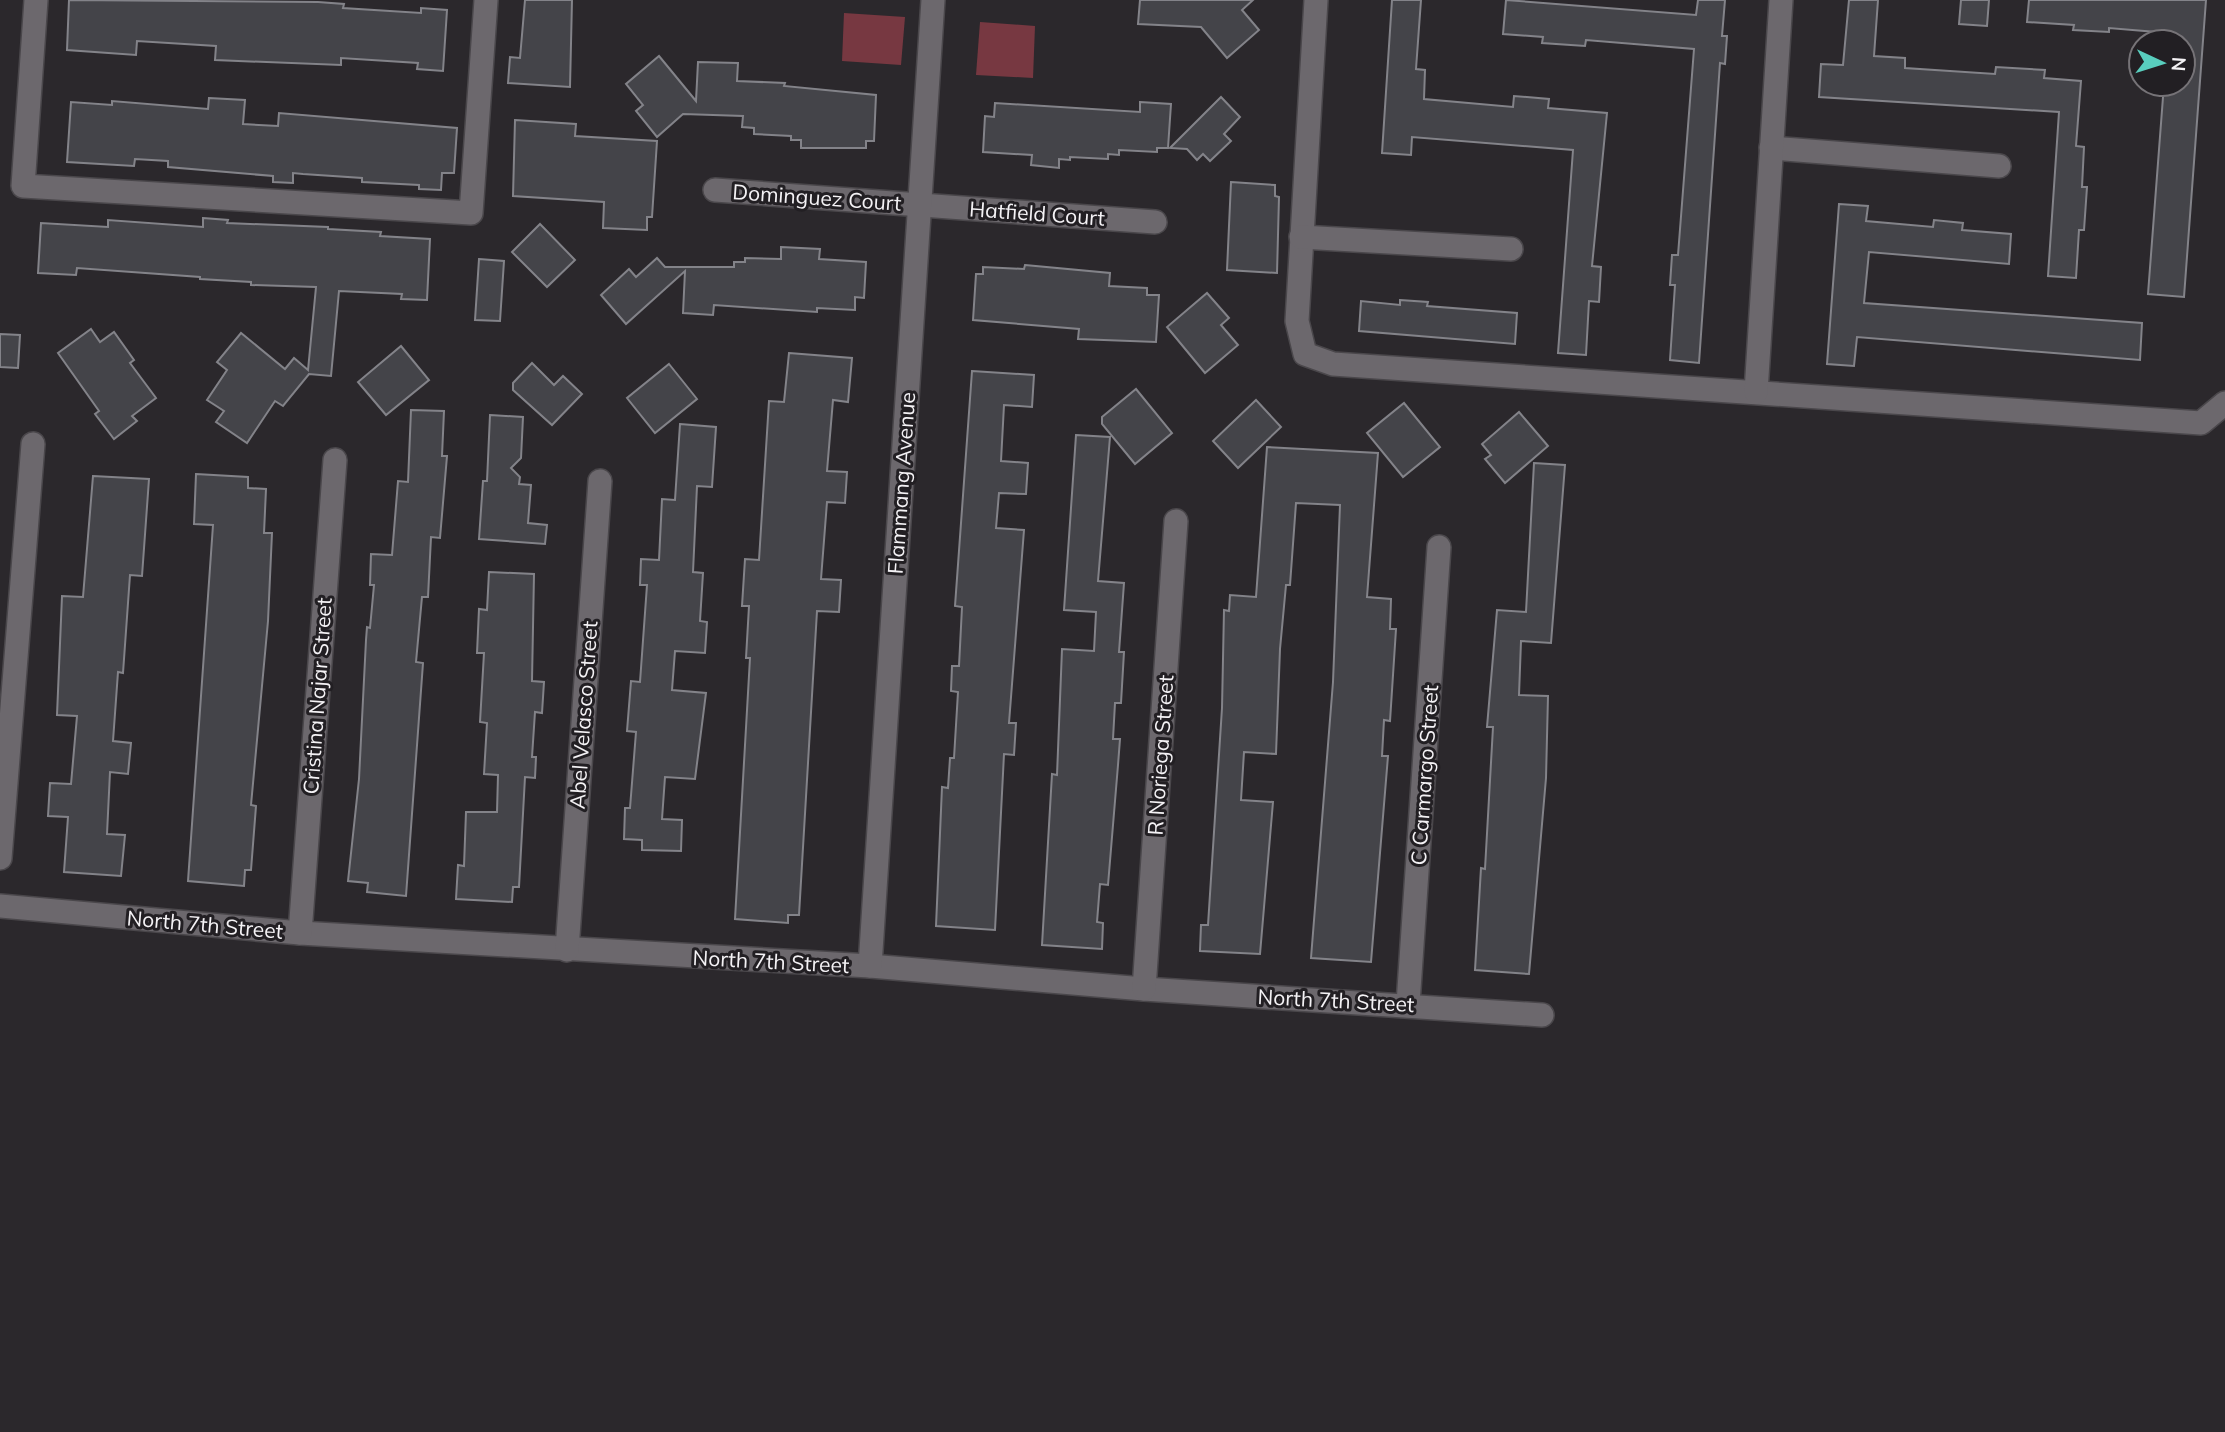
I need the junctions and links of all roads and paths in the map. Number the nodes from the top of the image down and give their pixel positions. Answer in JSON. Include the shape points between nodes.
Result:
{"nodes":[{"id":1,"x":36,"y":0,"type":"edge"},
{"id":2,"x":486,"y":0,"type":"edge"},
{"id":3,"x":933,"y":0,"type":"edge"},
{"id":4,"x":1316,"y":0,"type":"edge"},
{"id":5,"x":1781,"y":0,"type":"edge"},
{"id":6,"x":1772,"y":148,"type":"junction"},
{"id":7,"x":1999,"y":166,"type":"dead end"},
{"id":8,"x":715,"y":190,"type":"dead end"},
{"id":9,"x":919,"y":205,"type":"junction"},
{"id":10,"x":1155,"y":222,"type":"dead end"},
{"id":11,"x":1301,"y":237,"type":"junction"},
{"id":12,"x":1511,"y":250,"type":"dead end"},
{"id":13,"x":1756,"y":392,"type":"junction"},
{"id":14,"x":2225,"y":403,"type":"edge"},
{"id":15,"x":33,"y":444,"type":"dead end"},
{"id":16,"x":335,"y":460,"type":"dead end"},
{"id":17,"x":600,"y":481,"type":"dead end"},
{"id":18,"x":1176,"y":521,"type":"dead end"},
{"id":19,"x":1440,"y":547,"type":"dead end"},
{"id":20,"x":0,"y":858,"type":"edge"},
{"id":21,"x":0,"y":906,"type":"edge"},
{"id":22,"x":300,"y":933,"type":"junction"},
{"id":23,"x":567,"y":950,"type":"junction"},
{"id":24,"x":870,"y":966,"type":"junction"},
{"id":25,"x":1144,"y":989,"type":"junction"},
{"id":26,"x":1408,"y":1004,"type":"junction"},
{"id":27,"x":1542,"y":1015,"type":"dead end"}],
"edges":[{"from":1,"to":2,"type":"street","via":[[23,186],[471,214]]},
{"from":3,"to":9,"type":"street","name":"Flammang Avenue"},
{"from":4,"to":11,"type":"street"},
{"from":5,"to":6,"type":"street"},
{"from":6,"to":7,"type":"street"},
{"from":6,"to":13,"type":"street"},
{"from":8,"to":9,"type":"street","name":"Dominguez Court"},
{"from":9,"to":10,"type":"street","name":"Hatfield Court"},
{"from":9,"to":24,"type":"street","name":"Flammang Avenue"},
{"from":11,"to":12,"type":"street"},
{"from":11,"to":13,"type":"street","via":[[1297,321],[1305,354],[1333,364]]},
{"from":13,"to":14,"type":"street","via":[[2201,423]]},
{"from":15,"to":20,"type":"street"},
{"from":16,"to":22,"type":"street","name":"Cristina Najar Street"},
{"from":17,"to":23,"type":"street","name":"Abel Velasco Street"},
{"from":18,"to":25,"type":"street","name":"R Noriega Street"},
{"from":19,"to":26,"type":"street","name":"C Carmargo Street"},
{"from":21,"to":22,"type":"street","name":"North 7th Street"},
{"from":22,"to":23,"type":"street","name":"North 7th Street"},
{"from":23,"to":24,"type":"street","name":"North 7th Street"},
{"from":24,"to":25,"type":"street","name":"North 7th Street"},
{"from":25,"to":26,"type":"street","name":"North 7th Street"},
{"from":26,"to":27,"type":"street","name":"North 7th Street"}]}
